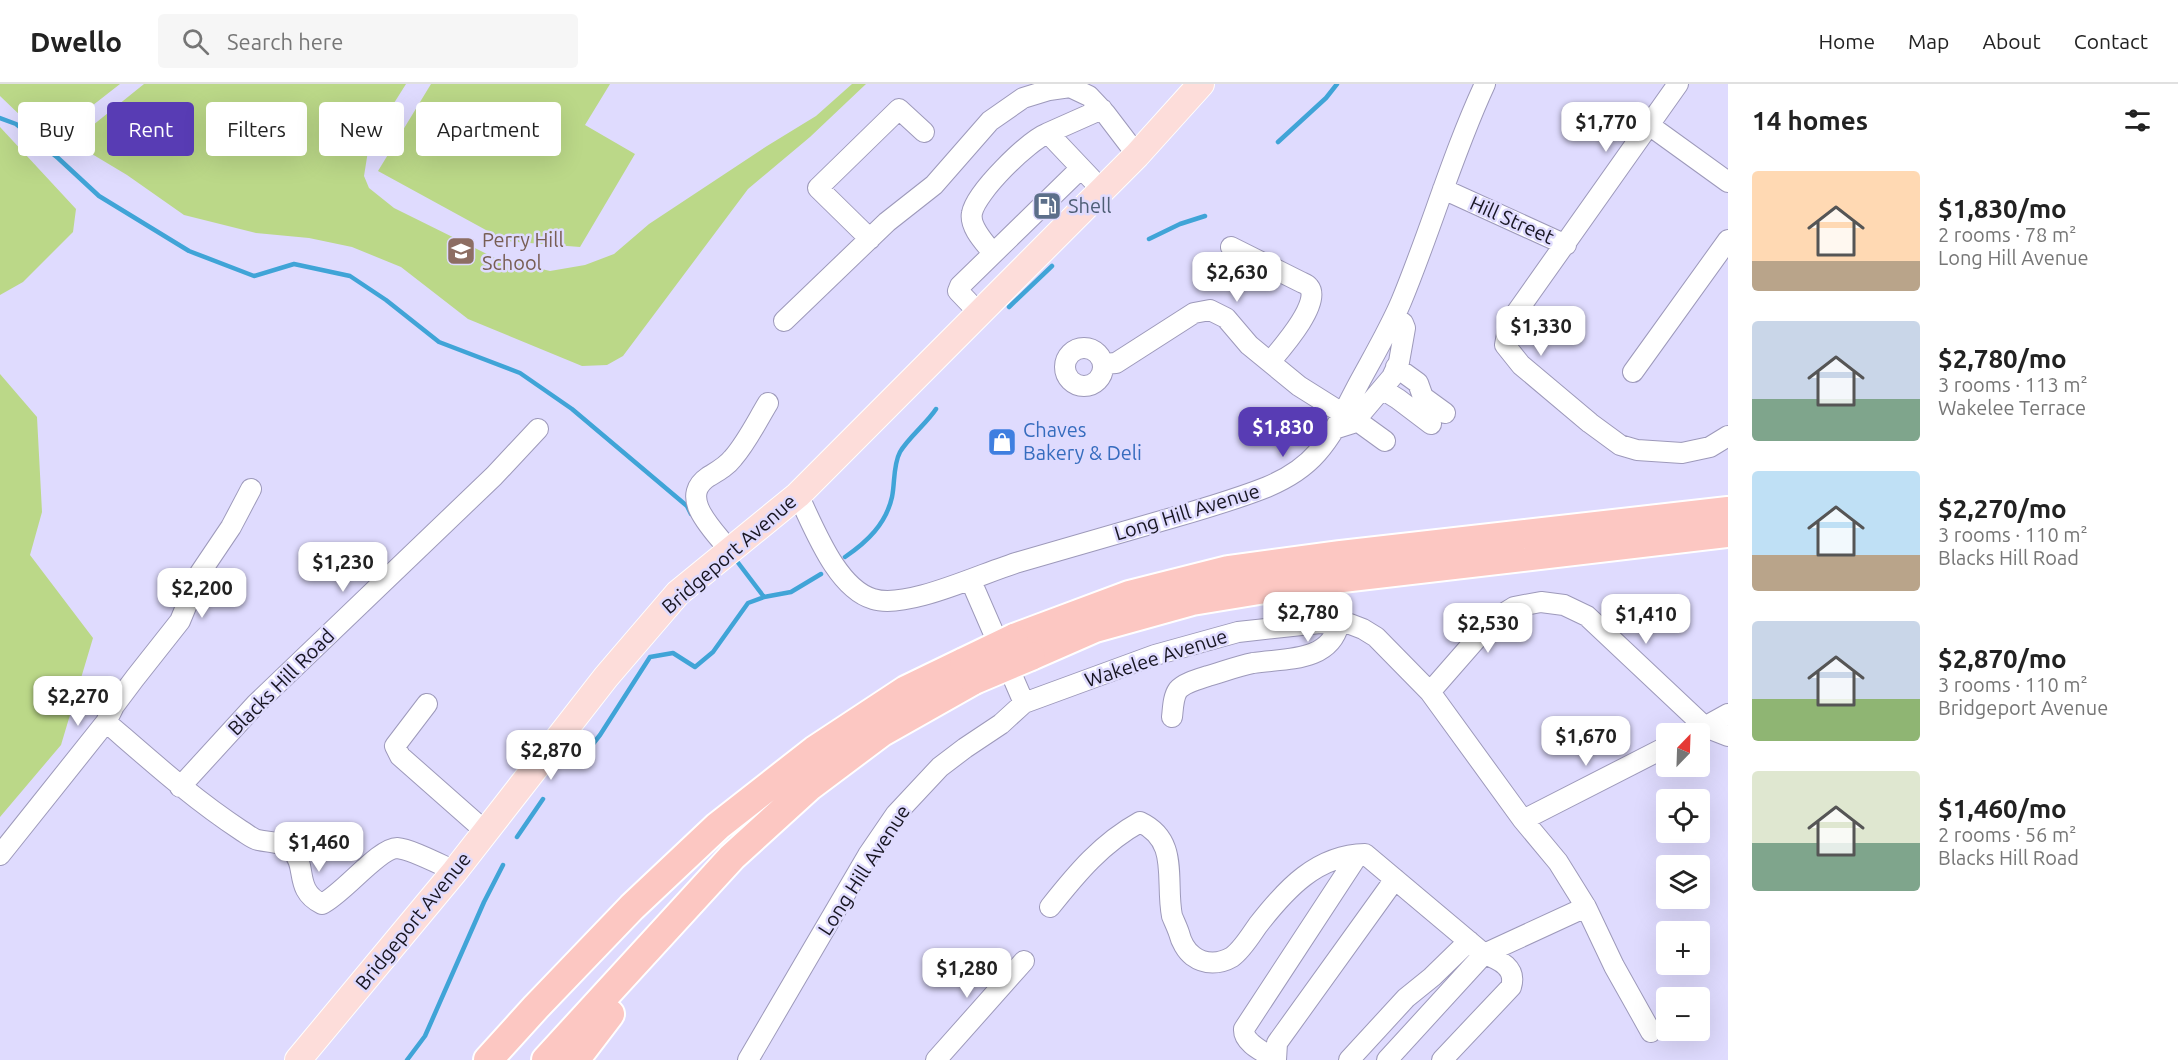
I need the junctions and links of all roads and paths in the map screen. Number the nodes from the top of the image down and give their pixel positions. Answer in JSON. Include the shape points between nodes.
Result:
{"nodes":[{"id":1,"x":1201,"y":84,"type":"edge"},
{"id":2,"x":1485,"y":84,"type":"edge"},
{"id":3,"x":1495,"y":84,"type":"edge"},
{"id":4,"x":1678,"y":84,"type":"edge"},
{"id":5,"x":1476,"y":103,"type":"junction"},
{"id":6,"x":1102,"y":109,"type":"junction"},
{"id":7,"x":1649,"y":125,"type":"junction"},
{"id":8,"x":924,"y":132,"type":"dead end"},
{"id":9,"x":1048,"y":133,"type":"junction"},
{"id":10,"x":1137,"y":155,"type":"junction"},
{"id":11,"x":1081,"y":168,"type":"junction"},
{"id":12,"x":1728,"y":182,"type":"edge"},
{"id":13,"x":1443,"y":189,"type":"junction"},
{"id":14,"x":1102,"y":190,"type":"junction"},
{"id":15,"x":870,"y":238,"type":"junction"},
{"id":16,"x":1728,"y":240,"type":"edge"},
{"id":17,"x":1566,"y":245,"type":"junction"},
{"id":18,"x":1231,"y":247,"type":"dead end"},
{"id":19,"x":993,"y":253,"type":"junction"},
{"id":20,"x":979,"y":313,"type":"junction"},
{"id":21,"x":1395,"y":316,"type":"junction"},
{"id":22,"x":784,"y":321,"type":"dead end"},
{"id":23,"x":1270,"y":362,"type":"junction"},
{"id":24,"x":1103,"y":364,"type":"dead end"},
{"id":25,"x":1396,"y":367,"type":"junction"},
{"id":26,"x":1633,"y":372,"type":"dead end"},
{"id":27,"x":1382,"y":389,"type":"junction"},
{"id":28,"x":768,"y":403,"type":"dead end"},
{"id":29,"x":1344,"y":421,"type":"junction"},
{"id":30,"x":538,"y":429,"type":"dead end"},
{"id":31,"x":1728,"y":436,"type":"edge"},
{"id":32,"x":1385,"y":441,"type":"dead end"},
{"id":33,"x":251,"y":489,"type":"dead end"},
{"id":34,"x":798,"y":495,"type":"junction"},
{"id":35,"x":1728,"y":511,"type":"edge"},
{"id":36,"x":1728,"y":533,"type":"edge"},
{"id":37,"x":729,"y":550,"type":"junction"},
{"id":38,"x":971,"y":581,"type":"junction"},
{"id":39,"x":1339,"y":624,"type":"junction"},
{"id":40,"x":1023,"y":647,"type":"junction"},
{"id":41,"x":969,"y":671,"type":"junction"},
{"id":42,"x":1430,"y":692,"type":"junction"},
{"id":43,"x":1024,"y":703,"type":"junction"},
{"id":44,"x":428,"y":704,"type":"dead end"},
{"id":45,"x":1728,"y":714,"type":"edge"},
{"id":46,"x":1172,"y":717,"type":"dead end"},
{"id":47,"x":106,"y":722,"type":"junction"},
{"id":48,"x":1692,"y":723,"type":"edge"},
{"id":49,"x":1710,"y":724,"type":"edge"},
{"id":50,"x":1710,"y":732,"type":"edge"},
{"id":51,"x":1728,"y":736,"type":"edge"},
{"id":52,"x":1656,"y":752,"type":"edge"},
{"id":53,"x":180,"y":787,"type":"junction"},
{"id":54,"x":1524,"y":820,"type":"junction"},
{"id":55,"x":485,"y":831,"type":"junction"},
{"id":56,"x":0,"y":855,"type":"edge"},
{"id":57,"x":1358,"y":855,"type":"junction"},
{"id":58,"x":732,"y":856,"type":"junction"},
{"id":59,"x":455,"y":871,"type":"junction"},
{"id":60,"x":1395,"y":879,"type":"junction"},
{"id":61,"x":1050,"y":907,"type":"dead end"},
{"id":62,"x":1586,"y":907,"type":"junction"},
{"id":63,"x":1469,"y":941,"type":"junction"},
{"id":64,"x":1484,"y":954,"type":"junction"},
{"id":65,"x":1024,"y":961,"type":"dead end"},
{"id":66,"x":1651,"y":1032,"type":"dead end"},
{"id":67,"x":1276,"y":1059,"type":"edge"},
{"id":68,"x":298,"y":1060,"type":"edge"},
{"id":69,"x":488,"y":1060,"type":"edge"},
{"id":70,"x":546,"y":1060,"type":"edge"},
{"id":71,"x":575,"y":1060,"type":"edge"},
{"id":72,"x":748,"y":1060,"type":"edge"},
{"id":73,"x":936,"y":1060,"type":"edge"},
{"id":74,"x":1349,"y":1060,"type":"edge"},
{"id":75,"x":1387,"y":1060,"type":"edge"},
{"id":76,"x":1442,"y":1060,"type":"edge"}],
"edges":[{"from":1,"to":10,"type":"main road","name":"Bridgeport Avenue"},
{"from":2,"to":5,"type":"street","name":"Long Hill Avenue"},
{"from":3,"to":5,"type":"street"},
{"from":4,"to":7,"type":"street","name":"Hill Street"},
{"from":5,"to":13,"type":"street","name":"Long Hill Avenue"},
{"from":6,"to":9,"type":"street"},
{"from":6,"to":10,"type":"street"},
{"from":6,"to":15,"type":"street","via":[[1089,96],[1070,87],[1023,98],[990,121],[934,184]]},
{"from":7,"to":12,"type":"street"},
{"from":7,"to":17,"type":"street","name":"Hill Street"},
{"from":8,"to":15,"type":"street","via":[[899,110],[818,188]]},
{"from":9,"to":11,"type":"street"},
{"from":9,"to":19,"type":"street","via":[[1024,147],[972,212],[972,221]]},
{"from":10,"to":14,"type":"main road","name":"Bridgeport Avenue"},
{"from":11,"to":14,"type":"street"},
{"from":11,"to":19,"type":"street"},
{"from":13,"to":17,"type":"street","name":"Hill Street"},
{"from":13,"to":21,"type":"street","name":"Long Hill Avenue"},
{"from":14,"to":20,"type":"main road","name":"Bridgeport Avenue"},
{"from":15,"to":22,"type":"street"},
{"from":16,"to":26,"type":"street"},
{"from":17,"to":31,"type":"street","via":[[1509,324],[1505,345],[1521,365],[1620,445],[1682,453],[1710,447]]},
{"from":18,"to":23,"type":"street","via":[[1301,282],[1311,292],[1294,333]]},
{"from":19,"to":20,"type":"street","via":[[958,291]]},
{"from":20,"to":34,"type":"main road","name":"Bridgeport Avenue"},
{"from":21,"to":25,"type":"street","via":[[1405,328]]},
{"from":21,"to":29,"type":"street","name":"Long Hill Avenue"},
{"from":23,"to":24,"type":"street","via":[[1226,318],[1204,310],[1116,363]]},
{"from":23,"to":29,"type":"street"},
{"from":25,"to":27,"type":"street"},
{"from":25,"to":27,"type":"street","via":[[1418,383],[1438,418]]},
{"from":27,"to":29,"type":"street"},
{"from":28,"to":37,"type":"street","via":[[735,456],[707,478],[696,494],[702,515]]},
{"from":29,"to":32,"type":"street"},
{"from":29,"to":38,"type":"street","name":"Long Hill Avenue","via":[[1299,470],[1269,487],[1016,563]]},
{"from":30,"to":53,"type":"street","name":"Blacks Hill Road","via":[[256,704]]},
{"from":33,"to":47,"type":"street","via":[[200,573],[180,621],[114,706]]},
{"from":34,"to":37,"type":"main road","name":"Bridgeport Avenue"},
{"from":34,"to":38,"type":"street","name":"Long Hill Avenue","via":[[845,581],[860,594],[875,601],[899,600]]},
{"from":35,"to":40,"type":"highway","via":[[1228,570],[1129,595]]},
{"from":36,"to":40,"type":"highway","via":[[1308,582],[1192,601]]},
{"from":37,"to":55,"type":"main road","name":"Bridgeport Avenue","via":[[678,593],[653,621]]},
{"from":38,"to":43,"type":"street"},
{"from":39,"to":42,"type":"street","name":"Wakelee Avenue","via":[[1350,624],[1376,637]]},
{"from":39,"to":43,"type":"street","name":"Wakelee Avenue","via":[[1238,632],[1155,655]]},
{"from":39,"to":46,"type":"street","via":[[1333,641],[1320,651],[1294,659],[1251,663],[1180,688]]},
{"from":40,"to":41,"type":"highway","bridge":true},
{"from":41,"to":58,"type":"highway","via":[[810,786]]},
{"from":41,"to":69,"type":"highway","via":[[906,690],[815,750],[718,826],[624,915]]},
{"from":42,"to":48,"type":"street","via":[[1493,620],[1514,607],[1541,602],[1564,605],[1587,616]]},
{"from":42,"to":54,"type":"street","name":"Wakelee Avenue"},
{"from":43,"to":72,"type":"street","name":"Long Hill Avenue","via":[[940,767],[896,814]]},
{"from":44,"to":55,"type":"street","via":[[395,746],[400,756]]},
{"from":45,"to":49,"type":"street"},
{"from":47,"to":53,"type":"street"},
{"from":47,"to":56,"type":"street"},
{"from":50,"to":51,"type":"street"},
{"from":52,"to":54,"type":"street"},
{"from":53,"to":59,"type":"street","via":[[256,840],[283,844],[296,855],[303,886],[312,899],[322,904],[333,899],[385,852],[396,848]]},
{"from":54,"to":62,"type":"street","name":"Wakelee Avenue","via":[[1558,862]]},
{"from":55,"to":59,"type":"main road","name":"Bridgeport Avenue"},
{"from":57,"to":60,"type":"street","via":[[1365,854]]},
{"from":57,"to":61,"type":"street","via":[[1348,855],[1307,873],[1279,899],[1234,956],[1220,963],[1193,956],[1182,943],[1172,916],[1164,841],[1140,822],[1106,844]]},
{"from":57,"to":67,"type":"street","via":[[1244,1029],[1247,1040]]},
{"from":58,"to":70,"type":"highway"},
{"from":58,"to":71,"type":"highway"},
{"from":59,"to":68,"type":"main road","name":"Bridgeport Avenue"},
{"from":60,"to":63,"type":"street"},
{"from":60,"to":67,"type":"street","via":[[1277,1043]]},
{"from":62,"to":64,"type":"street"},
{"from":62,"to":66,"type":"street","name":"Wakelee Avenue"},
{"from":63,"to":64,"type":"street"},
{"from":63,"to":74,"type":"street","via":[[1406,998]]},
{"from":64,"to":75,"type":"street"},
{"from":64,"to":76,"type":"street","via":[[1498,959],[1511,971],[1511,987]]},
{"from":65,"to":73,"type":"street"}]}
